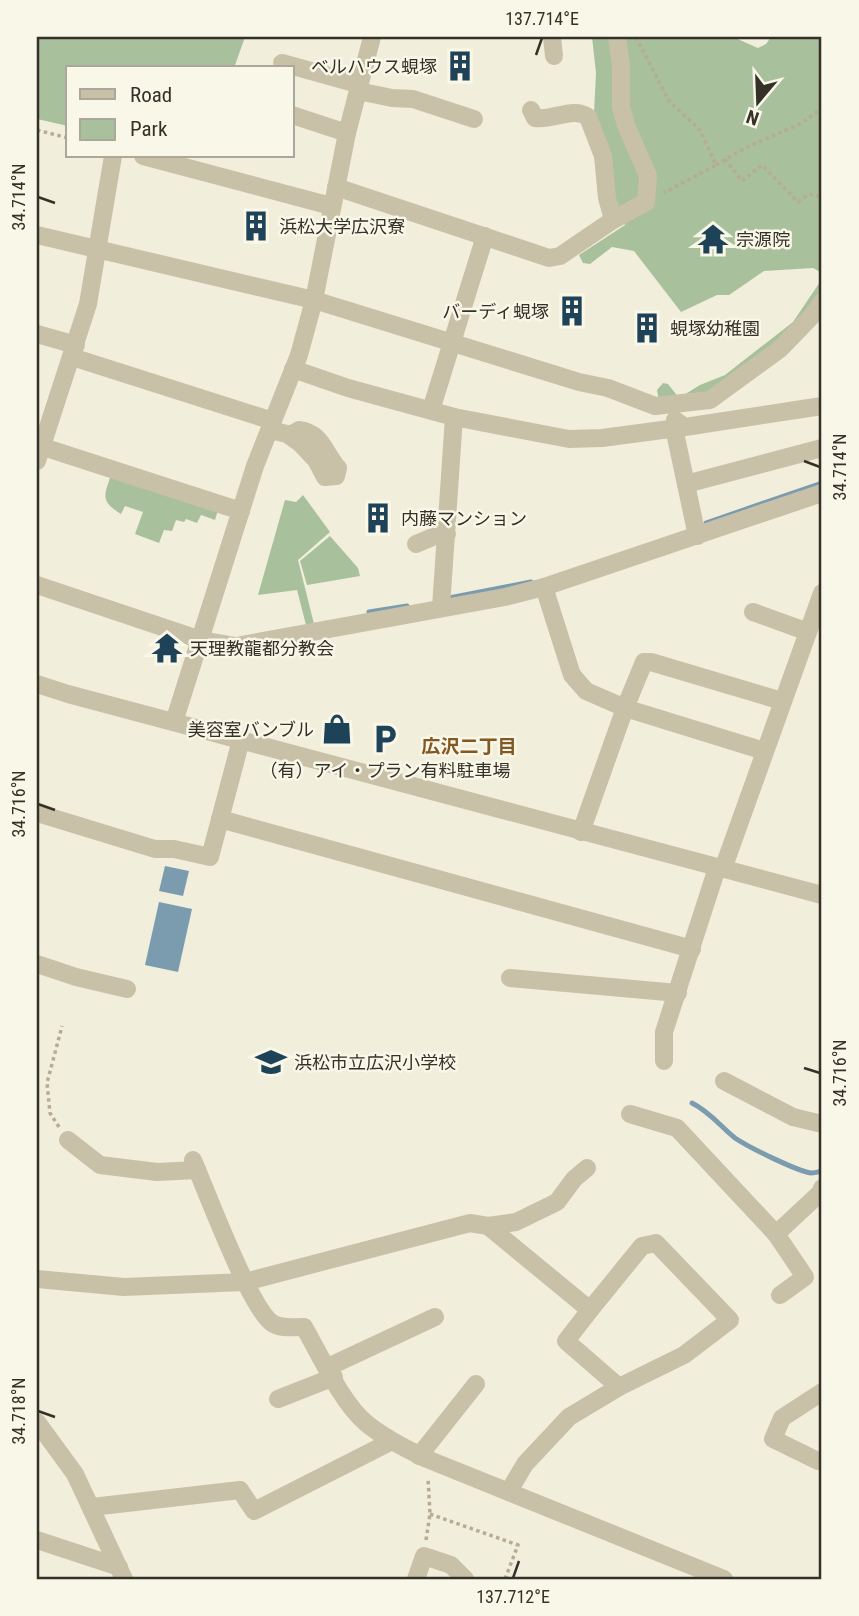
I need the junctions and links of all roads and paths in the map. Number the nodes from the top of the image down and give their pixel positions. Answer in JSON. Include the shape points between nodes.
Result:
{"nodes":[{"id":1,"x":372,"y":37,"type":"edge"},
{"id":2,"x":552,"y":37,"type":"edge"},
{"id":3,"x":617,"y":37,"type":"edge"},
{"id":4,"x":636,"y":37,"type":"edge"},
{"id":5,"x":554,"y":56,"type":"dead end"},
{"id":6,"x":282,"y":63,"type":"dead end"},
{"id":7,"x":291,"y":66,"type":"edge"},
{"id":8,"x":294,"y":67,"type":"edge"},
{"id":9,"x":358,"y":88,"type":"junction"},
{"id":10,"x":822,"y":108,"type":"edge"},
{"id":11,"x":531,"y":110,"type":"dead end"},
{"id":12,"x":294,"y":116,"type":"edge"},
{"id":13,"x":474,"y":119,"type":"dead end"},
{"id":14,"x":37,"y":130,"type":"edge"},
{"id":15,"x":346,"y":133,"type":"junction"},
{"id":16,"x":66,"y":137,"type":"edge"},
{"id":17,"x":113,"y":158,"type":"edge"},
{"id":18,"x":151,"y":158,"type":"edge"},
{"id":19,"x":725,"y":159,"type":"junction"},
{"id":20,"x":716,"y":165,"type":"junction"},
{"id":21,"x":335,"y":187,"type":"junction"},
{"id":22,"x":822,"y":197,"type":"edge"},
{"id":23,"x":646,"y":202,"type":"junction"},
{"id":24,"x":331,"y":206,"type":"junction"},
{"id":25,"x":613,"y":220,"type":"junction"},
{"id":26,"x":37,"y":235,"type":"edge"},
{"id":27,"x":485,"y":236,"type":"junction"},
{"id":28,"x":99,"y":249,"type":"junction"},
{"id":29,"x":314,"y":300,"type":"junction"},
{"id":30,"x":822,"y":302,"type":"edge"},
{"id":31,"x":37,"y":334,"type":"edge"},
{"id":32,"x":453,"y":342,"type":"junction"},
{"id":33,"x":74,"y":351,"type":"junction"},
{"id":34,"x":293,"y":369,"type":"junction"},
{"id":35,"x":656,"y":406,"type":"junction"},
{"id":36,"x":822,"y":406,"type":"edge"},
{"id":37,"x":431,"y":410,"type":"junction"},
{"id":38,"x":454,"y":417,"type":"junction"},
{"id":39,"x":272,"y":425,"type":"junction"},
{"id":40,"x":680,"y":428,"type":"junction"},
{"id":41,"x":290,"y":435,"type":"dead end"},
{"id":42,"x":822,"y":448,"type":"edge"},
{"id":43,"x":38,"y":451,"type":"edge"},
{"id":44,"x":686,"y":484,"type":"junction"},
{"id":45,"x":822,"y":493,"type":"edge"},
{"id":46,"x":241,"y":511,"type":"junction"},
{"id":47,"x":447,"y":534,"type":"junction"},
{"id":48,"x":697,"y":536,"type":"junction"},
{"id":49,"x":416,"y":544,"type":"dead end"},
{"id":50,"x":37,"y":585,"type":"edge"},
{"id":51,"x":544,"y":587,"type":"junction"},
{"id":52,"x":822,"y":593,"type":"edge"},
{"id":53,"x":440,"y":607,"type":"junction"},
{"id":54,"x":753,"y":612,"type":"dead end"},
{"id":55,"x":814,"y":625,"type":"edge"},
{"id":56,"x":201,"y":640,"type":"junction"},
{"id":57,"x":37,"y":684,"type":"edge"},
{"id":58,"x":782,"y":701,"type":"junction"},
{"id":59,"x":625,"y":708,"type":"junction"},
{"id":60,"x":174,"y":722,"type":"junction"},
{"id":61,"x":241,"y":740,"type":"junction"},
{"id":62,"x":764,"y":751,"type":"junction"},
{"id":63,"x":37,"y":813,"type":"edge"},
{"id":64,"x":220,"y":819,"type":"junction"},
{"id":65,"x":581,"y":832,"type":"junction"},
{"id":66,"x":720,"y":868,"type":"junction"},
{"id":67,"x":822,"y":895,"type":"edge"},
{"id":68,"x":692,"y":949,"type":"junction"},
{"id":69,"x":37,"y":964,"type":"edge"},
{"id":70,"x":510,"y":978,"type":"dead end"},
{"id":71,"x":127,"y":989,"type":"dead end"},
{"id":72,"x":678,"y":993,"type":"junction"},
{"id":73,"x":62,"y":1026,"type":"dead end"},
{"id":74,"x":664,"y":1061,"type":"dead end"},
{"id":75,"x":724,"y":1081,"type":"dead end"},
{"id":76,"x":629,"y":1114,"type":"dead end"},
{"id":77,"x":822,"y":1124,"type":"edge"},
{"id":78,"x":68,"y":1140,"type":"joint"},
{"id":79,"x":587,"y":1168,"type":"dead end"},
{"id":80,"x":822,"y":1188,"type":"edge"},
{"id":81,"x":488,"y":1226,"type":"junction"},
{"id":82,"x":776,"y":1234,"type":"junction"},
{"id":83,"x":37,"y":1279,"type":"edge"},
{"id":84,"x":245,"y":1282,"type":"junction"},
{"id":85,"x":780,"y":1295,"type":"dead end"},
{"id":86,"x":590,"y":1310,"type":"junction"},
{"id":87,"x":435,"y":1317,"type":"dead end"},
{"id":88,"x":331,"y":1372,"type":"junction"},
{"id":89,"x":476,"y":1384,"type":"dead end"},
{"id":90,"x":619,"y":1387,"type":"junction"},
{"id":91,"x":822,"y":1392,"type":"edge"},
{"id":92,"x":278,"y":1399,"type":"dead end"},
{"id":93,"x":37,"y":1422,"type":"edge"},
{"id":94,"x":393,"y":1441,"type":"junction"},
{"id":95,"x":423,"y":1457,"type":"junction"},
{"id":96,"x":822,"y":1461,"type":"edge"},
{"id":97,"x":509,"y":1491,"type":"junction"},
{"id":98,"x":92,"y":1507,"type":"junction"},
{"id":99,"x":430,"y":1514,"type":"junction"},
{"id":100,"x":37,"y":1540,"type":"edge"},
{"id":101,"x":424,"y":1556,"type":"junction"},
{"id":102,"x":122,"y":1573,"type":"edge"},
{"id":103,"x":416,"y":1579,"type":"edge"},
{"id":104,"x":465,"y":1579,"type":"edge"},
{"id":105,"x":505,"y":1579,"type":"edge"},
{"id":106,"x":724,"y":1579,"type":"edge"}],
"edges":[{"from":1,"to":9,"type":"street"},
{"from":2,"to":5,"type":"street"},
{"from":3,"to":23,"type":"street","via":[[621,107],[648,176]]},
{"from":4,"to":20,"type":"path","via":[[669,101],[700,130]]},
{"from":6,"to":7,"type":"street"},
{"from":8,"to":9,"type":"street"},
{"from":9,"to":13,"type":"street","via":[[413,99]]},
{"from":9,"to":15,"type":"street"},
{"from":10,"to":19,"type":"path","via":[[803,123]]},
{"from":11,"to":25,"type":"street","via":[[535,118],[544,120],[578,112],[588,117],[603,156]]},
{"from":12,"to":15,"type":"street"},
{"from":14,"to":16,"type":"path"},
{"from":15,"to":21,"type":"street"},
{"from":17,"to":28,"type":"street"},
{"from":18,"to":24,"type":"street"},
{"from":19,"to":20,"type":"path"},
{"from":19,"to":22,"type":"path","via":[[742,181],[762,165],[798,202],[809,194]]},
{"from":20,"to":23,"type":"path"},
{"from":21,"to":24,"type":"street"},
{"from":21,"to":27,"type":"street"},
{"from":23,"to":25,"type":"street"},
{"from":24,"to":29,"type":"street"},
{"from":25,"to":27,"type":"street","via":[[555,258]]},
{"from":26,"to":28,"type":"street"},
{"from":27,"to":32,"type":"street"},
{"from":28,"to":29,"type":"street"},
{"from":28,"to":33,"type":"street"},
{"from":29,"to":32,"type":"street"},
{"from":29,"to":34,"type":"street"},
{"from":30,"to":35,"type":"street","via":[[779,349],[710,400]]},
{"from":31,"to":33,"type":"street"},
{"from":32,"to":35,"type":"street"},
{"from":32,"to":37,"type":"street"},
{"from":33,"to":39,"type":"street"},
{"from":33,"to":43,"type":"street"},
{"from":34,"to":37,"type":"street"},
{"from":34,"to":39,"type":"street"},
{"from":35,"to":40,"type":"street"},
{"from":36,"to":40,"type":"street"},
{"from":37,"to":38,"type":"street"},
{"from":38,"to":40,"type":"street","via":[[558,439]]},
{"from":38,"to":47,"type":"street"},
{"from":39,"to":41,"type":"street"},
{"from":39,"to":46,"type":"street"},
{"from":40,"to":44,"type":"street"},
{"from":42,"to":44,"type":"street"},
{"from":43,"to":46,"type":"street"},
{"from":44,"to":48,"type":"street"},
{"from":45,"to":48,"type":"street"},
{"from":46,"to":56,"type":"street"},
{"from":47,"to":49,"type":"street"},
{"from":47,"to":53,"type":"street"},
{"from":48,"to":51,"type":"street"},
{"from":50,"to":56,"type":"street"},
{"from":51,"to":53,"type":"street"},
{"from":51,"to":59,"type":"street","via":[[575,680],[586,691]]},
{"from":52,"to":55,"type":"street"},
{"from":53,"to":56,"type":"street","via":[[236,646]]},
{"from":54,"to":55,"type":"street"},
{"from":55,"to":58,"type":"street"},
{"from":56,"to":60,"type":"street"},
{"from":57,"to":60,"type":"street"},
{"from":58,"to":59,"type":"street","via":[[648,661],[642,664]]},
{"from":58,"to":62,"type":"street"},
{"from":59,"to":62,"type":"street"},
{"from":59,"to":65,"type":"street"},
{"from":60,"to":61,"type":"street"},
{"from":61,"to":64,"type":"street"},
{"from":61,"to":65,"type":"street"},
{"from":62,"to":66,"type":"street"},
{"from":63,"to":64,"type":"street","via":[[155,849],[210,857]]},
{"from":64,"to":68,"type":"street"},
{"from":65,"to":66,"type":"street"},
{"from":66,"to":67,"type":"street"},
{"from":66,"to":68,"type":"street"},
{"from":68,"to":72,"type":"street"},
{"from":69,"to":71,"type":"street"},
{"from":70,"to":72,"type":"street"},
{"from":72,"to":74,"type":"street","via":[[664,1032]]},
{"from":73,"to":78,"type":"path","via":[[47,1083],[50,1113]]},
{"from":75,"to":77,"type":"street","via":[[793,1117]]},
{"from":76,"to":82,"type":"street","via":[[677,1128]]},
{"from":78,"to":84,"type":"street","via":[[100,1165],[157,1172],[195,1165]]},
{"from":79,"to":81,"type":"street","via":[[558,1202],[516,1223]]},
{"from":80,"to":82,"type":"street"},
{"from":81,"to":84,"type":"street","via":[[470,1223]]},
{"from":81,"to":86,"type":"street"},
{"from":82,"to":85,"type":"street","via":[[805,1277]]},
{"from":83,"to":84,"type":"street","via":[[124,1287]]},
{"from":84,"to":88,"type":"street","via":[[268,1321],[304,1328]]},
{"from":86,"to":90,"type":"street","via":[[566,1341]]},
{"from":86,"to":90,"type":"street","via":[[642,1246],[656,1243],[730,1320],[684,1354]]},
{"from":87,"to":88,"type":"street"},
{"from":88,"to":92,"type":"street"},
{"from":88,"to":94,"type":"street","via":[[365,1422]]},
{"from":89,"to":95,"type":"street"},
{"from":90,"to":97,"type":"street","via":[[569,1417],[525,1464]]},
{"from":91,"to":96,"type":"street","via":[[782,1418],[773,1439]]},
{"from":93,"to":98,"type":"street","via":[[75,1474]]},
{"from":94,"to":95,"type":"street"},
{"from":94,"to":98,"type":"street","via":[[254,1511],[240,1490]]},
{"from":95,"to":97,"type":"street"},
{"from":95,"to":99,"type":"path"},
{"from":97,"to":106,"type":"street"},
{"from":98,"to":102,"type":"street"},
{"from":99,"to":101,"type":"path"},
{"from":99,"to":105,"type":"path","via":[[518,1545]]},
{"from":100,"to":102,"type":"street"},
{"from":101,"to":103,"type":"street"},
{"from":101,"to":104,"type":"street","via":[[451,1565]]}]}
